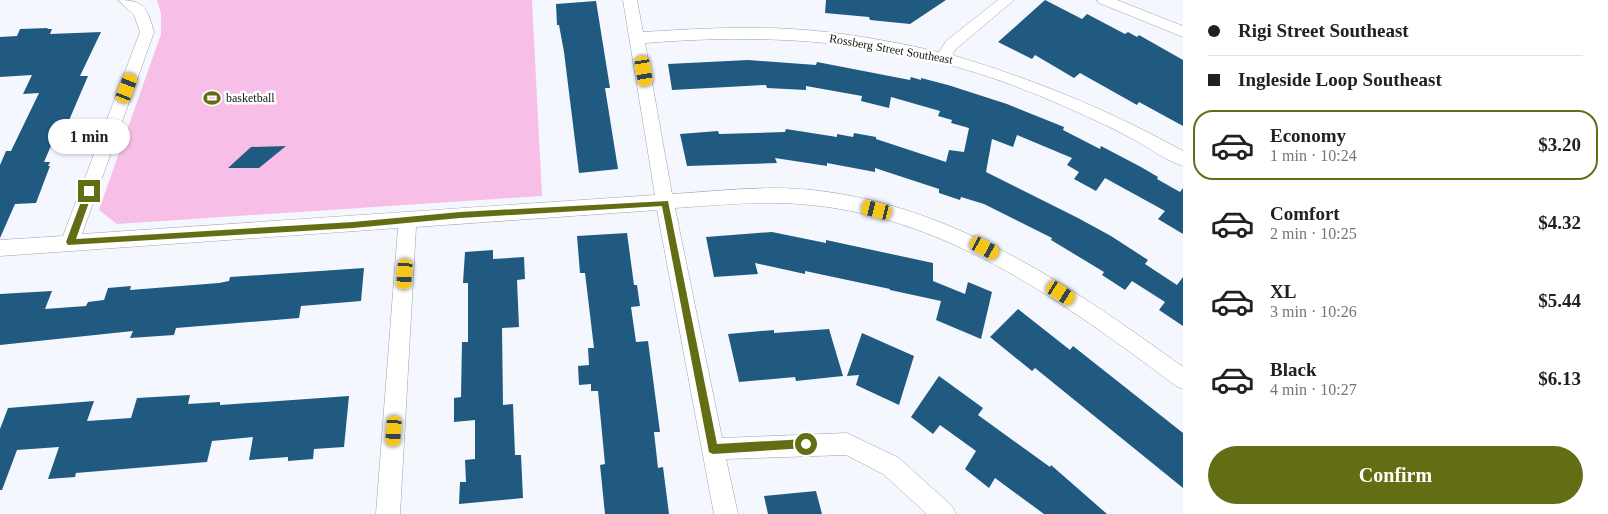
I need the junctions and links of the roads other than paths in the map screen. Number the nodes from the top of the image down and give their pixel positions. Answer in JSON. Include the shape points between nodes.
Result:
{"nodes":[{"id":1,"x":125,"y":0,"type":"edge"},
{"id":2,"x":630,"y":0,"type":"edge"},
{"id":3,"x":1008,"y":0,"type":"edge"},
{"id":4,"x":1104,"y":0,"type":"edge"},
{"id":5,"x":1183,"y":32,"type":"edge"},
{"id":6,"x":638,"y":38,"type":"junction"},
{"id":7,"x":943,"y":57,"type":"junction"},
{"id":8,"x":1183,"y":159,"type":"edge"},
{"id":9,"x":665,"y":203,"type":"junction"},
{"id":10,"x":407,"y":220,"type":"junction"},
{"id":11,"x":70,"y":242,"type":"junction"},
{"id":12,"x":0,"y":248,"type":"edge"},
{"id":13,"x":1183,"y":379,"type":"edge"},
{"id":14,"x":713,"y":449,"type":"junction"},
{"id":15,"x":388,"y":514,"type":"edge"},
{"id":16,"x":726,"y":514,"type":"edge"},
{"id":17,"x":944,"y":514,"type":"edge"}],
"edges":[{"from":1,"to":11,"type":"street","via":[[142,13],[146,32]]},
{"from":2,"to":6,"type":"street"},
{"from":3,"to":7,"type":"street","via":[[951,45]]},
{"from":4,"to":5,"type":"street"},
{"from":6,"to":7,"type":"street","name":"Rossberg Street Southeast","via":[[741,32],[794,34],[846,39]]},
{"from":6,"to":9,"type":"street"},
{"from":7,"to":8,"type":"street","name":"Rossberg Street Southeast","via":[[1060,98]]},
{"from":9,"to":10,"type":"street"},
{"from":9,"to":13,"type":"street","via":[[799,196],[850,203],[929,225],[985,248],[1030,274],[1077,303]]},
{"from":9,"to":14,"type":"street"},
{"from":10,"to":11,"type":"street"},
{"from":10,"to":15,"type":"street"},
{"from":11,"to":12,"type":"street"},
{"from":14,"to":16,"type":"street"},
{"from":14,"to":17,"type":"street","via":[[848,444],[891,466]]}]}
